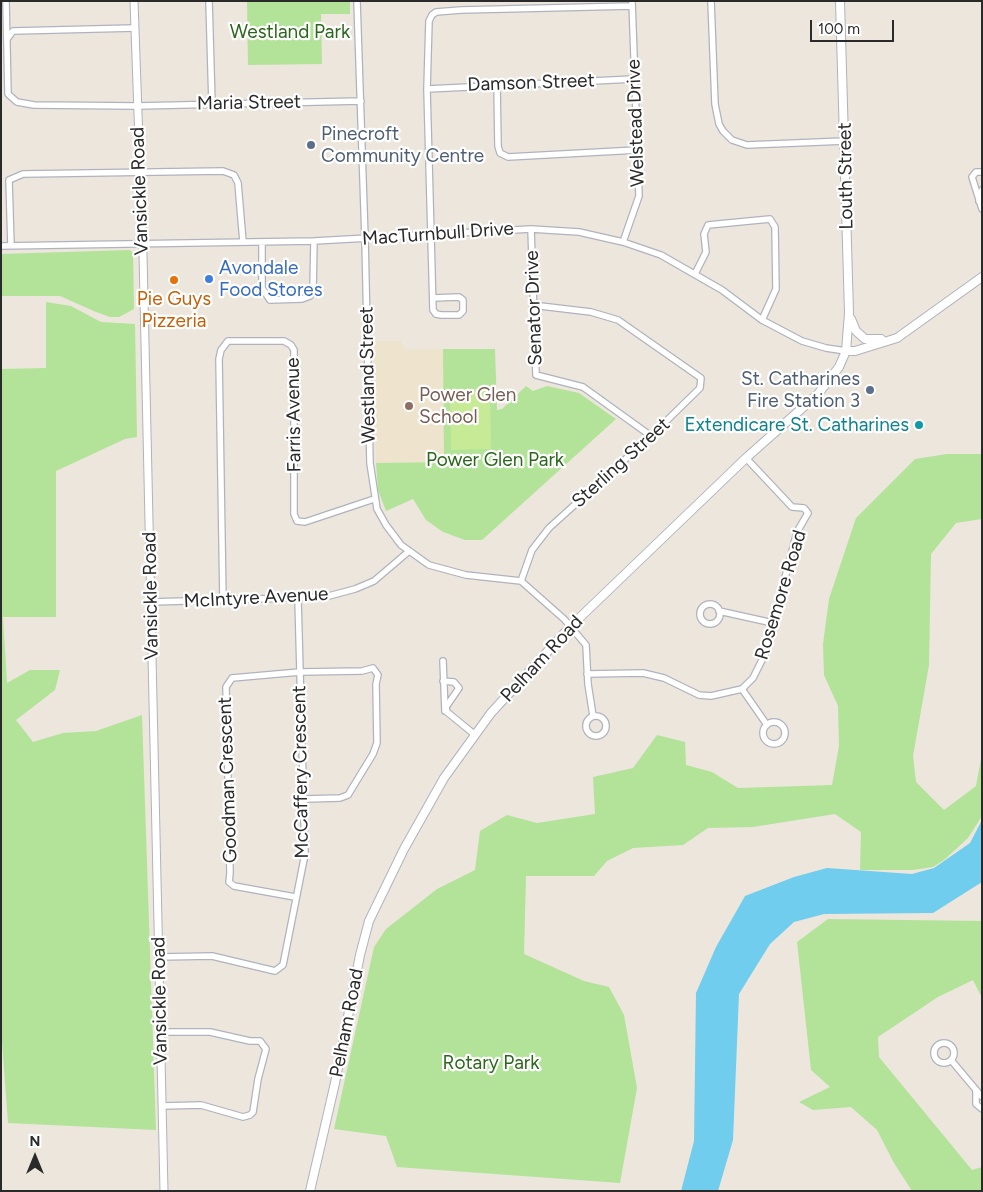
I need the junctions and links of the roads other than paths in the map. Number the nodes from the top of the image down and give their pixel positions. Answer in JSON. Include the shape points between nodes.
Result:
{"nodes":[{"id":1,"x":6,"y":1,"type":"edge"},
{"id":2,"x":134,"y":1,"type":"edge"},
{"id":3,"x":209,"y":1,"type":"edge"},
{"id":4,"x":357,"y":1,"type":"edge"},
{"id":5,"x":711,"y":1,"type":"edge"},
{"id":6,"x":840,"y":1,"type":"edge"},
{"id":7,"x":632,"y":4,"type":"edge"},
{"id":8,"x":135,"y":28,"type":"junction"},
{"id":9,"x":7,"y":39,"type":"junction"},
{"id":10,"x":634,"y":79,"type":"junction"},
{"id":11,"x":497,"y":84,"type":"junction"},
{"id":12,"x":427,"y":88,"type":"junction"},
{"id":13,"x":361,"y":101,"type":"junction"},
{"id":14,"x":212,"y":104,"type":"junction"},
{"id":15,"x":137,"y":106,"type":"junction"},
{"id":16,"x":845,"y":141,"type":"junction"},
{"id":17,"x":637,"y":150,"type":"junction"},
{"id":18,"x":982,"y":172,"type":"edge"},
{"id":19,"x":140,"y":173,"type":"junction"},
{"id":20,"x":982,"y":190,"type":"edge"},
{"id":21,"x":980,"y":206,"type":"edge"},
{"id":22,"x":531,"y":229,"type":"junction"},
{"id":23,"x":431,"y":236,"type":"junction"},
{"id":24,"x":365,"y":239,"type":"junction"},
{"id":25,"x":314,"y":241,"type":"junction"},
{"id":26,"x":243,"y":242,"type":"junction"},
{"id":27,"x":262,"y":242,"type":"junction"},
{"id":28,"x":623,"y":242,"type":"junction"},
{"id":29,"x":142,"y":243,"type":"junction"},
{"id":30,"x":1,"y":246,"type":"edge"},
{"id":31,"x":11,"y":246,"type":"junction"},
{"id":32,"x":695,"y":274,"type":"junction"},
{"id":33,"x":982,"y":277,"type":"edge"},
{"id":34,"x":433,"y":298,"type":"junction"},
{"id":35,"x":532,"y":305,"type":"junction"},
{"id":36,"x":850,"y":313,"type":"junction"},
{"id":37,"x":762,"y":320,"type":"junction"},
{"id":38,"x":898,"y":338,"type":"junction"},
{"id":39,"x":846,"y":351,"type":"junction"},
{"id":40,"x":652,"y":436,"type":"junction"},
{"id":41,"x":746,"y":458,"type":"junction"},
{"id":42,"x":374,"y":499,"type":"junction"},
{"id":43,"x":408,"y":552,"type":"junction"},
{"id":44,"x":521,"y":581,"type":"junction"},
{"id":45,"x":298,"y":599,"type":"junction"},
{"id":46,"x":223,"y":601,"type":"junction"},
{"id":47,"x":151,"y":602,"type":"junction"},
{"id":48,"x":719,"y":611,"type":"dead end"},
{"id":49,"x":773,"y":623,"type":"junction"},
{"id":50,"x":571,"y":626,"type":"junction"},
{"id":51,"x":443,"y":661,"type":"dead end"},
{"id":52,"x":300,"y":672,"type":"junction"},
{"id":53,"x":587,"y":674,"type":"junction"},
{"id":54,"x":444,"y":681,"type":"junction"},
{"id":55,"x":742,"y":689,"type":"junction"},
{"id":56,"x":449,"y":715,"type":"junction"},
{"id":57,"x":593,"y":716,"type":"dead end"},
{"id":58,"x":767,"y":725,"type":"dead end"},
{"id":59,"x":474,"y":734,"type":"junction"},
{"id":60,"x":305,"y":799,"type":"junction"},
{"id":61,"x":295,"y":897,"type":"junction"},
{"id":62,"x":160,"y":957,"type":"junction"},
{"id":63,"x":160,"y":1032,"type":"junction"},
{"id":64,"x":950,"y":1060,"type":"dead end"},
{"id":65,"x":976,"y":1091,"type":"junction"},
{"id":66,"x":982,"y":1097,"type":"edge"},
{"id":67,"x":163,"y":1106,"type":"junction"},
{"id":68,"x":982,"y":1109,"type":"edge"},
{"id":69,"x":164,"y":1191,"type":"edge"},
{"id":70,"x":310,"y":1191,"type":"edge"}],
"edges":[{"from":1,"to":9,"type":"street","name":"Maria Street"},
{"from":2,"to":8,"type":"street","name":"Vansickle Road"},
{"from":3,"to":14,"type":"street"},
{"from":4,"to":13,"type":"street","name":"Westland Street"},
{"from":5,"to":16,"type":"street","via":[[715,104],[723,131],[732,140],[747,146]]},
{"from":6,"to":16,"type":"main road","name":"Louth Street"},
{"from":7,"to":10,"type":"street","name":"Welstead Drive"},
{"from":7,"to":12,"type":"street","via":[[436,12],[429,21]]},
{"from":8,"to":9,"type":"street","via":[[13,31]]},
{"from":8,"to":15,"type":"street","name":"Vansickle Road"},
{"from":9,"to":15,"type":"street","name":"Maria Street","via":[[8,94],[17,102]]},
{"from":10,"to":11,"type":"street","name":"Damson Street"},
{"from":10,"to":17,"type":"street","name":"Welstead Drive"},
{"from":11,"to":12,"type":"street","name":"Damson Street"},
{"from":11,"to":17,"type":"street","via":[[498,146],[500,153],[508,157]]},
{"from":12,"to":23,"type":"street"},
{"from":13,"to":14,"type":"street","name":"Maria Street"},
{"from":13,"to":24,"type":"street","name":"Westland Street"},
{"from":14,"to":15,"type":"street","name":"Maria Street"},
{"from":15,"to":19,"type":"street","name":"Vansickle Road"},
{"from":16,"to":36,"type":"main road","name":"Louth Street"},
{"from":17,"to":28,"type":"street","name":"Welstead Drive","via":[[639,196]]},
{"from":18,"to":21,"type":"street","via":[[976,172],[972,177]]},
{"from":19,"to":26,"type":"street","via":[[223,171],[234,175],[238,183]]},
{"from":19,"to":29,"type":"street","name":"Vansickle Road"},
{"from":19,"to":31,"type":"street","via":[[23,174],[13,177],[8,180]]},
{"from":20,"to":21,"type":"street"},
{"from":22,"to":23,"type":"street","name":"MacTurnbull Drive"},
{"from":22,"to":28,"type":"street","name":"MacTurnbull Drive","via":[[578,232]]},
{"from":22,"to":35,"type":"street","name":"Senator Drive"},
{"from":23,"to":24,"type":"street","name":"MacTurnbull Drive"},
{"from":23,"to":34,"type":"street"},
{"from":24,"to":25,"type":"street","name":"MacTurnbull Drive"},
{"from":24,"to":42,"type":"street","name":"Westland Street","via":[[370,463]]},
{"from":25,"to":27,"type":"street","name":"MacTurnbull Drive"},
{"from":25,"to":27,"type":"street","via":[[314,290],[302,300],[270,300],[265,294],[262,288]]},
{"from":26,"to":27,"type":"street","name":"MacTurnbull Drive"},
{"from":26,"to":29,"type":"street","name":"MacTurnbull Drive"},
{"from":28,"to":32,"type":"street","name":"MacTurnbull Drive","via":[[661,255]]},
{"from":29,"to":31,"type":"street","name":"MacTurnbull Drive"},
{"from":29,"to":47,"type":"street","name":"Vansickle Road"},
{"from":30,"to":31,"type":"street","name":"MacTurnbull Drive"},
{"from":32,"to":37,"type":"street","name":"MacTurnbull Drive"},
{"from":32,"to":37,"type":"street","via":[[706,252],[704,234],[708,225],[770,219],[775,227],[776,289]]},
{"from":33,"to":38,"type":"main road"},
{"from":34,"to":34,"type":"street","via":[[459,297],[463,300],[463,311],[459,315],[436,314]]},
{"from":35,"to":40,"type":"street","name":"Senator Drive","via":[[536,375],[583,387]]},
{"from":35,"to":40,"type":"street","name":"Sterling Street","via":[[591,312],[618,320],[700,378],[698,392]]},
{"from":36,"to":38,"type":"main road","via":[[856,331],[865,339]]},
{"from":36,"to":39,"type":"main road","name":"Louth Street"},
{"from":37,"to":39,"type":"street","name":"MacTurnbull Drive","via":[[802,341]]},
{"from":38,"to":39,"type":"main road"},
{"from":39,"to":41,"type":"main road","name":"Pelham Road","via":[[839,367],[818,394]]},
{"from":40,"to":44,"type":"street","name":"Sterling Street","via":[[550,528],[532,550]]},
{"from":41,"to":49,"type":"street","name":"Rosemore Road","via":[[792,507],[804,508],[808,513],[797,532]]},
{"from":41,"to":50,"type":"main road","name":"Pelham Road"},
{"from":42,"to":43,"type":"street","name":"Westland Street","via":[[386,526]]},
{"from":42,"to":46,"type":"street","name":"Farris Avenue","via":[[305,522],[297,521],[294,514],[294,350],[284,341],[228,341],[219,359]]},
{"from":43,"to":44,"type":"street","name":"Westland Street","via":[[446,571]]},
{"from":43,"to":45,"type":"street","name":"McIntyre Avenue","via":[[374,581],[355,590]]},
{"from":44,"to":50,"type":"street"},
{"from":45,"to":46,"type":"street","name":"McIntyre Avenue"},
{"from":45,"to":52,"type":"street","name":"McCaffery Crescent"},
{"from":46,"to":47,"type":"street","name":"McIntyre Avenue"},
{"from":47,"to":62,"type":"street","name":"Vansickle Road"},
{"from":48,"to":49,"type":"street"},
{"from":49,"to":55,"type":"street","name":"Rosemore Road","via":[[761,665]]},
{"from":50,"to":53,"type":"street","via":[[586,645]]},
{"from":50,"to":59,"type":"main road","name":"Pelham Road"},
{"from":51,"to":54,"type":"street"},
{"from":52,"to":60,"type":"street","name":"McCaffery Crescent"},
{"from":52,"to":60,"type":"street","via":[[362,671],[370,668],[375,669],[378,675],[377,743],[372,756],[346,796]]},
{"from":52,"to":61,"type":"street","name":"Goodman Crescent","via":[[232,678],[226,687],[229,882],[234,886]]},
{"from":53,"to":55,"type":"street","via":[[643,673],[707,696]]},
{"from":53,"to":57,"type":"street"},
{"from":54,"to":56,"type":"street","via":[[444,707]]},
{"from":54,"to":56,"type":"street","via":[[459,686],[459,692],[446,707]]},
{"from":55,"to":58,"type":"street"},
{"from":56,"to":59,"type":"street"},
{"from":59,"to":70,"type":"main road","name":"Pelham Road","via":[[404,849],[369,921]]},
{"from":60,"to":61,"type":"street","name":"McCaffery Crescent","via":[[305,854]]},
{"from":61,"to":62,"type":"street","name":"McCaffery Crescent","via":[[283,965],[278,970],[212,956]]},
{"from":62,"to":63,"type":"street","name":"Vansickle Road"},
{"from":63,"to":67,"type":"street","name":"Vansickle Road"},
{"from":63,"to":67,"type":"street","via":[[210,1032],[260,1041],[266,1049],[250,1116],[201,1106]]},
{"from":64,"to":65,"type":"street"},
{"from":65,"to":66,"type":"street"},
{"from":65,"to":68,"type":"street","via":[[976,1104]]},
{"from":67,"to":69,"type":"street","name":"Vansickle Road"}]}
